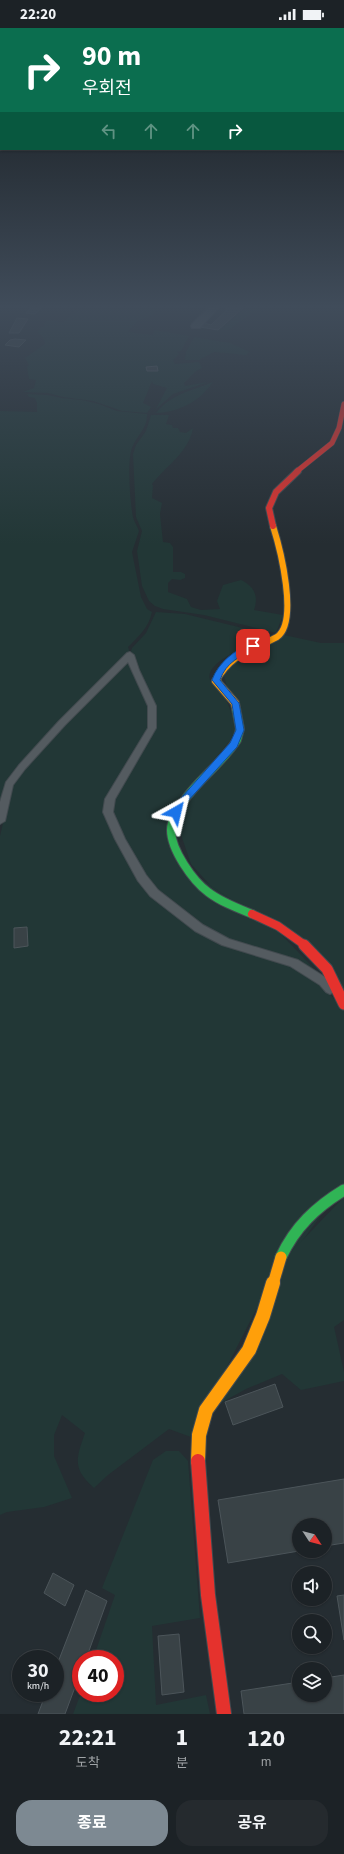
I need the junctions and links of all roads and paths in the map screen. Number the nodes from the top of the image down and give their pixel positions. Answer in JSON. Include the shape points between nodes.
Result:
{"nodes":[{"id":1,"x":344,"y":404,"type":"edge"},
{"id":2,"x":0,"y":821,"type":"edge"},
{"id":3,"x":342,"y":1002,"type":"edge"},
{"id":4,"x":344,"y":1190,"type":"edge"},
{"id":5,"x":224,"y":1714,"type":"edge"}],
"edges":[{"from":1,"to":3,"type":"street","via":[[333,442],[282,485],[272,500],[268,510],[279,544],[284,572],[285,628],[279,636],[240,653],[220,670],[216,680],[236,703],[240,730],[234,745],[184,800],[176,812],[171,830],[176,848],[194,880],[211,896],[278,926],[298,939],[327,969]]},
{"from":2,"to":3,"type":"lane","via":[[9,784],[22,767],[130,655],[152,706],[152,728],[110,799],[108,812],[131,860],[154,893],[200,928],[226,942],[294,963],[324,982]]},
{"from":4,"to":5,"type":"street","via":[[322,1201],[308,1212],[292,1233],[254,1337],[238,1368],[218,1389],[203,1415],[198,1448],[202,1549]]}]}
